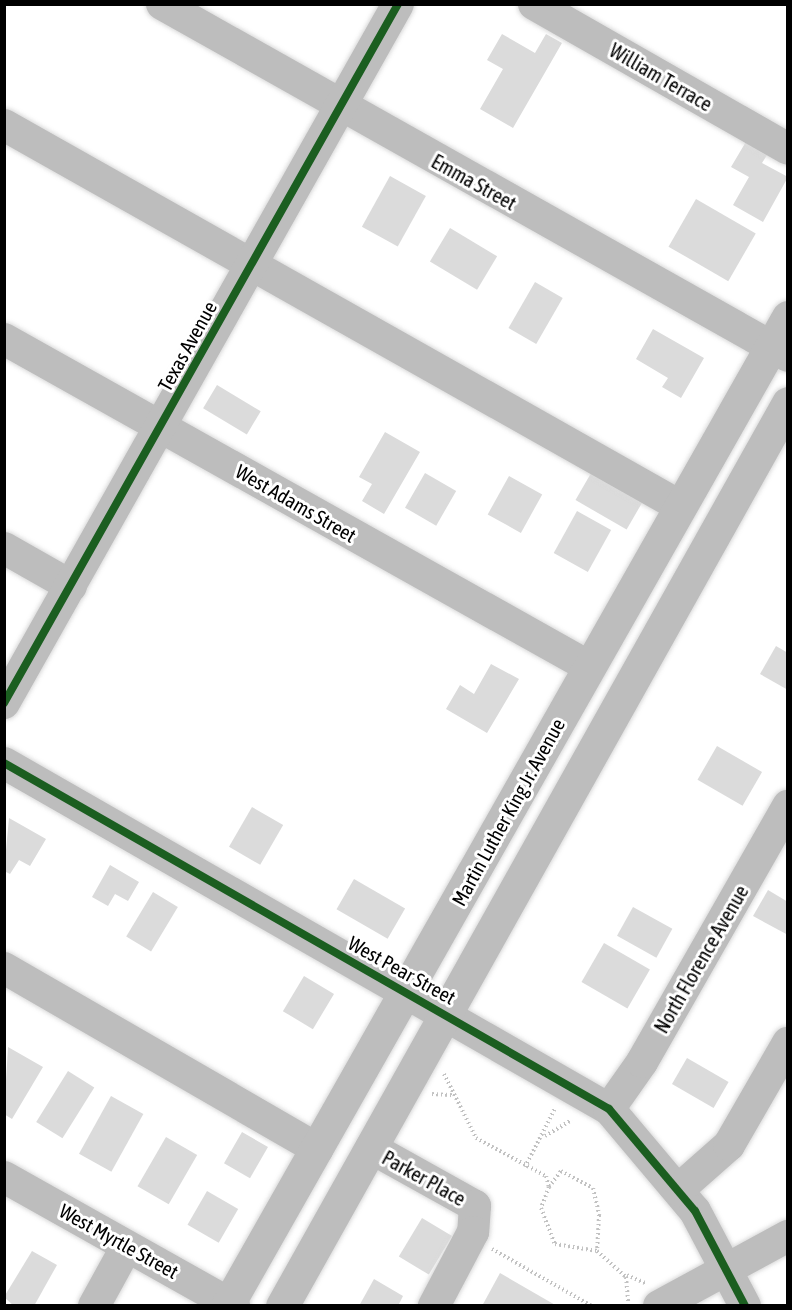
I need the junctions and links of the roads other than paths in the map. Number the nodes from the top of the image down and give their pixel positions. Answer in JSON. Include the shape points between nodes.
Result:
{"nodes":[{"id":1,"x":162,"y":4,"type":"edge"},
{"id":2,"x":398,"y":4,"type":"edge"},
{"id":3,"x":534,"y":4,"type":"edge"},
{"id":4,"x":340,"y":107,"type":"junction"},
{"id":5,"x":4,"y":125,"type":"edge"},
{"id":6,"x":788,"y":149,"type":"edge"},
{"id":7,"x":251,"y":266,"type":"junction"},
{"id":8,"x":788,"y":317,"type":"edge"},
{"id":9,"x":4,"y":339,"type":"edge"},
{"id":10,"x":779,"y":351,"type":"edge"},
{"id":11,"x":788,"y":403,"type":"edge"},
{"id":12,"x":161,"y":426,"type":"junction"},
{"id":13,"x":678,"y":505,"type":"junction"},
{"id":14,"x":4,"y":548,"type":"edge"},
{"id":15,"x":71,"y":586,"type":"junction"},
{"id":16,"x":588,"y":666,"type":"junction"},
{"id":17,"x":4,"y":704,"type":"edge"},
{"id":18,"x":4,"y":763,"type":"edge"},
{"id":19,"x":788,"y":806,"type":"edge"},
{"id":20,"x":4,"y":968,"type":"edge"},
{"id":21,"x":408,"y":993,"type":"junction"},
{"id":22,"x":446,"y":1013,"type":"junction"},
{"id":23,"x":788,"y":1044,"type":"edge"},
{"id":24,"x":609,"y":1109,"type":"junction"},
{"id":25,"x":371,"y":1148,"type":"junction"},
{"id":26,"x":318,"y":1149,"type":"junction"},
{"id":27,"x":4,"y":1177,"type":"edge"},
{"id":28,"x":678,"y":1190,"type":"junction"},
{"id":29,"x":788,"y":1236,"type":"edge"},
{"id":30,"x":127,"y":1246,"type":"junction"},
{"id":31,"x":725,"y":1269,"type":"junction"},
{"id":32,"x":645,"y":1297,"type":"edge"},
{"id":33,"x":94,"y":1305,"type":"edge"},
{"id":34,"x":230,"y":1305,"type":"edge"},
{"id":35,"x":282,"y":1305,"type":"edge"},
{"id":36,"x":434,"y":1305,"type":"edge"},
{"id":37,"x":745,"y":1305,"type":"edge"}],
"edges":[{"from":1,"to":4,"type":"street","name":"Emma Street"},
{"from":2,"to":4,"type":"street","name":"Texas Avenue"},
{"from":3,"to":6,"type":"street","name":"William Terrace"},
{"from":4,"to":7,"type":"street","name":"Texas Avenue"},
{"from":4,"to":10,"type":"street","name":"Emma Street"},
{"from":5,"to":7,"type":"street"},
{"from":7,"to":12,"type":"street","name":"Texas Avenue"},
{"from":7,"to":13,"type":"street"},
{"from":8,"to":10,"type":"main road","name":"Martin Luther King Jr. Avenue"},
{"from":9,"to":12,"type":"street","name":"West Adams Street"},
{"from":10,"to":13,"type":"main road","name":"Martin Luther King Jr. Avenue"},
{"from":11,"to":22,"type":"main road"},
{"from":12,"to":15,"type":"street","name":"Texas Avenue"},
{"from":12,"to":16,"type":"street","name":"West Adams Street"},
{"from":13,"to":16,"type":"main road","name":"Martin Luther King Jr. Avenue"},
{"from":14,"to":15,"type":"street"},
{"from":15,"to":17,"type":"street","name":"Texas Avenue"},
{"from":16,"to":21,"type":"main road","name":"Martin Luther King Jr. Avenue"},
{"from":18,"to":21,"type":"street","name":"West Pear Street"},
{"from":19,"to":24,"type":"street","name":"North Florence Avenue","via":[[642,1062]]},
{"from":20,"to":26,"type":"street"},
{"from":21,"to":22,"type":"street","name":"West Pear Street"},
{"from":21,"to":26,"type":"main road","name":"Martin Luther King Jr. Avenue"},
{"from":22,"to":24,"type":"street","name":"West Pear Street"},
{"from":22,"to":25,"type":"main road"},
{"from":23,"to":28,"type":"street","via":[[729,1145]]},
{"from":24,"to":28,"type":"street","name":"West Pear Street"},
{"from":25,"to":35,"type":"main road"},
{"from":25,"to":36,"type":"street","name":"Parker Place","via":[[475,1206],[471,1237]]},
{"from":26,"to":34,"type":"main road","name":"Martin Luther King Jr. Avenue"},
{"from":27,"to":30,"type":"street","name":"West Myrtle Street"},
{"from":28,"to":31,"type":"street","name":"West Pear Street"},
{"from":29,"to":31,"type":"street"},
{"from":30,"to":33,"type":"street"},
{"from":30,"to":34,"type":"street","name":"West Myrtle Street"},
{"from":31,"to":32,"type":"street"},
{"from":31,"to":37,"type":"street","name":"West Pear Street"}]}
